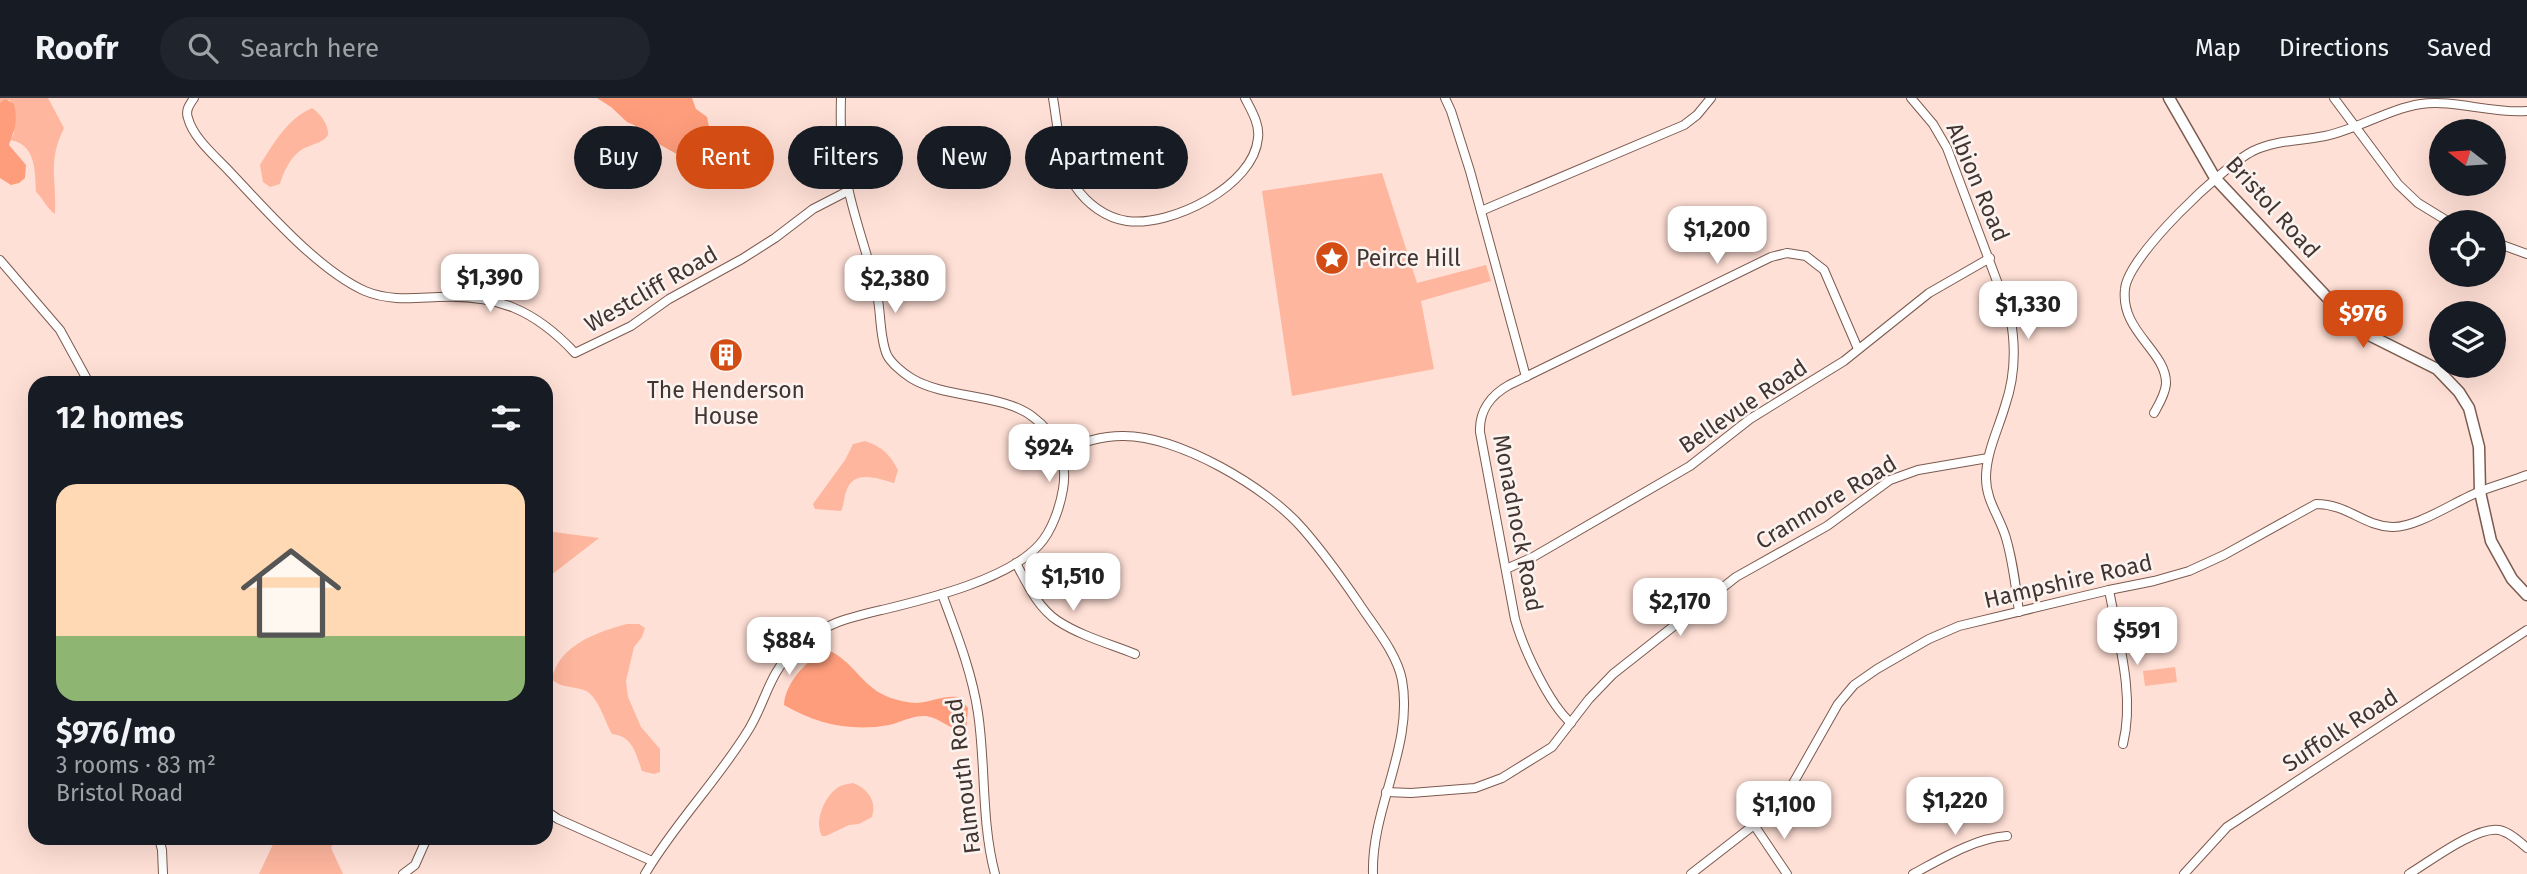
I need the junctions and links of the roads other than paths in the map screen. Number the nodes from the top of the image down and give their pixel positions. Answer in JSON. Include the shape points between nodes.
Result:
{"nodes":[{"id":1,"x":194,"y":98,"type":"edge"},
{"id":2,"x":841,"y":98,"type":"edge"},
{"id":3,"x":1053,"y":98,"type":"edge"},
{"id":4,"x":1245,"y":98,"type":"edge"},
{"id":5,"x":1445,"y":98,"type":"edge"},
{"id":6,"x":1711,"y":98,"type":"edge"},
{"id":7,"x":1911,"y":98,"type":"edge"},
{"id":8,"x":2169,"y":98,"type":"edge"},
{"id":9,"x":2334,"y":98,"type":"edge"},
{"id":10,"x":2527,"y":111,"type":"edge"},
{"id":11,"x":2353,"y":125,"type":"junction"},
{"id":12,"x":2215,"y":178,"type":"junction"},
{"id":13,"x":848,"y":191,"type":"junction"},
{"id":14,"x":2429,"y":210,"type":"edge"},
{"id":15,"x":1480,"y":211,"type":"junction"},
{"id":16,"x":2506,"y":246,"type":"edge"},
{"id":17,"x":2527,"y":254,"type":"edge"},
{"id":18,"x":1990,"y":258,"type":"junction"},
{"id":19,"x":0,"y":260,"type":"edge"},
{"id":20,"x":1858,"y":349,"type":"junction"},
{"id":21,"x":85,"y":376,"type":"edge"},
{"id":22,"x":1526,"y":377,"type":"junction"},
{"id":23,"x":2154,"y":414,"type":"dead end"},
{"id":24,"x":1060,"y":450,"type":"junction"},
{"id":25,"x":1988,"y":458,"type":"junction"},
{"id":26,"x":2527,"y":475,"type":"edge"},
{"id":27,"x":2480,"y":492,"type":"junction"},
{"id":28,"x":1016,"y":563,"type":"junction"},
{"id":29,"x":1506,"y":569,"type":"junction"},
{"id":30,"x":2109,"y":590,"type":"junction"},
{"id":31,"x":942,"y":594,"type":"junction"},
{"id":32,"x":2527,"y":595,"type":"edge"},
{"id":33,"x":2019,"y":612,"type":"junction"},
{"id":34,"x":2527,"y":630,"type":"edge"},
{"id":35,"x":1135,"y":653,"type":"dead end"},
{"id":36,"x":1571,"y":723,"type":"junction"},
{"id":37,"x":2123,"y":744,"type":"dead end"},
{"id":38,"x":1387,"y":792,"type":"junction"},
{"id":39,"x":553,"y":815,"type":"edge"},
{"id":40,"x":1754,"y":825,"type":"junction"},
{"id":41,"x":2007,"y":836,"type":"dead end"},
{"id":42,"x":161,"y":845,"type":"edge"},
{"id":43,"x":424,"y":845,"type":"edge"},
{"id":44,"x":2527,"y":848,"type":"edge"},
{"id":45,"x":652,"y":861,"type":"junction"},
{"id":46,"x":163,"y":874,"type":"edge"},
{"id":47,"x":403,"y":874,"type":"edge"},
{"id":48,"x":645,"y":874,"type":"edge"},
{"id":49,"x":995,"y":874,"type":"edge"},
{"id":50,"x":1373,"y":874,"type":"edge"},
{"id":51,"x":1691,"y":874,"type":"edge"},
{"id":52,"x":1787,"y":874,"type":"edge"},
{"id":53,"x":1913,"y":874,"type":"edge"},
{"id":54,"x":2184,"y":874,"type":"edge"},
{"id":55,"x":2409,"y":874,"type":"edge"}],
"edges":[{"from":1,"to":13,"type":"street","name":"Westcliff Road","via":[[188,118],[208,147],[266,210],[343,278],[390,299],[479,297],[506,303],[558,335],[575,354],[631,327],[669,299]]},
{"from":2,"to":13,"type":"street","via":[[840,136]]},
{"from":3,"to":4,"type":"street","via":[[1065,166],[1075,186],[1099,210],[1134,221],[1188,210],[1244,170],[1259,137]]},
{"from":5,"to":15,"type":"street"},
{"from":6,"to":15,"type":"street","via":[[1698,115],[1678,127]]},
{"from":7,"to":18,"type":"street","name":"Albion Road","via":[[1944,144]]},
{"from":8,"to":12,"type":"street","name":"Bristol Road"},
{"from":9,"to":11,"type":"street"},
{"from":10,"to":11,"type":"street","via":[[2423,103]]},
{"from":11,"to":12,"type":"street","via":[[2325,136],[2265,146]]},
{"from":11,"to":14,"type":"street","via":[[2398,184]]},
{"from":12,"to":23,"type":"street","via":[[2138,259],[2126,281],[2129,317],[2165,374],[2165,390]]},
{"from":12,"to":27,"type":"street","name":"Bristol Road","via":[[2356,326],[2444,374],[2469,408],[2479,447]]},
{"from":13,"to":24,"type":"street","via":[[878,299],[887,355],[893,363],[925,384],[996,401],[1031,415]]},
{"from":15,"to":22,"type":"street"},
{"from":16,"to":17,"type":"street"},
{"from":18,"to":20,"type":"street","name":"Bellevue Road","via":[[1928,293]]},
{"from":18,"to":25,"type":"street","name":"Albion Road","via":[[2009,309],[2014,346],[2009,392]]},
{"from":19,"to":21,"type":"street","via":[[60,330]]},
{"from":20,"to":22,"type":"street","name":"Monadnock Road","via":[[1824,270],[1807,256],[1787,253]]},
{"from":20,"to":29,"type":"street","name":"Bellevue Road","via":[[1750,419],[1690,466]]},
{"from":22,"to":29,"type":"street","name":"Monadnock Road","via":[[1495,395],[1480,424]]},
{"from":24,"to":28,"type":"street","via":[[1066,475],[1060,503],[1040,544]]},
{"from":24,"to":38,"type":"street","via":[[1093,439],[1124,436],[1172,445],[1248,484],[1302,528],[1368,617],[1401,675],[1404,722]]},
{"from":25,"to":33,"type":"street","name":"Albion Road","via":[[1987,494],[2009,548]]},
{"from":25,"to":36,"type":"street","name":"Cranmore Road","via":[[1918,470],[1890,480],[1822,529],[1742,573],[1619,668]]},
{"from":26,"to":27,"type":"street","name":"Hampshire Road"},
{"from":27,"to":30,"type":"street","name":"Hampshire Road","via":[[2395,527],[2378,526],[2331,504],[2316,504],[2209,563]]},
{"from":27,"to":32,"type":"street","name":"Bristol Road","via":[[2499,559]]},
{"from":28,"to":31,"type":"street"},
{"from":28,"to":35,"type":"street","via":[[1030,591],[1056,620]]},
{"from":29,"to":36,"type":"street","name":"Monadnock Road","via":[[1523,641],[1555,706]]},
{"from":30,"to":33,"type":"street","name":"Hampshire Road"},
{"from":30,"to":37,"type":"street","via":[[2126,686]]},
{"from":31,"to":45,"type":"street","via":[[835,622],[793,649],[779,667],[751,727]]},
{"from":31,"to":49,"type":"street","name":"Falmouth Road","via":[[978,711],[985,825]]},
{"from":33,"to":40,"type":"street","name":"Hampshire Road","via":[[1942,633],[1859,682],[1834,709],[1790,789]]},
{"from":34,"to":54,"type":"street","name":"Suffolk Road","via":[[2249,811],[2227,827]]},
{"from":36,"to":38,"type":"street","name":"Cranmore Road","via":[[1548,751],[1490,784]]},
{"from":38,"to":50,"type":"street","via":[[1375,840]]},
{"from":39,"to":45,"type":"street"},
{"from":40,"to":51,"type":"street","name":"Hampshire Road"},
{"from":40,"to":52,"type":"street"},
{"from":41,"to":53,"type":"street","via":[[1944,857]]},
{"from":42,"to":46,"type":"street"},
{"from":43,"to":47,"type":"street","via":[[415,865]]},
{"from":44,"to":55,"type":"street","via":[[2500,830],[2488,830]]},
{"from":45,"to":48,"type":"street"}]}
